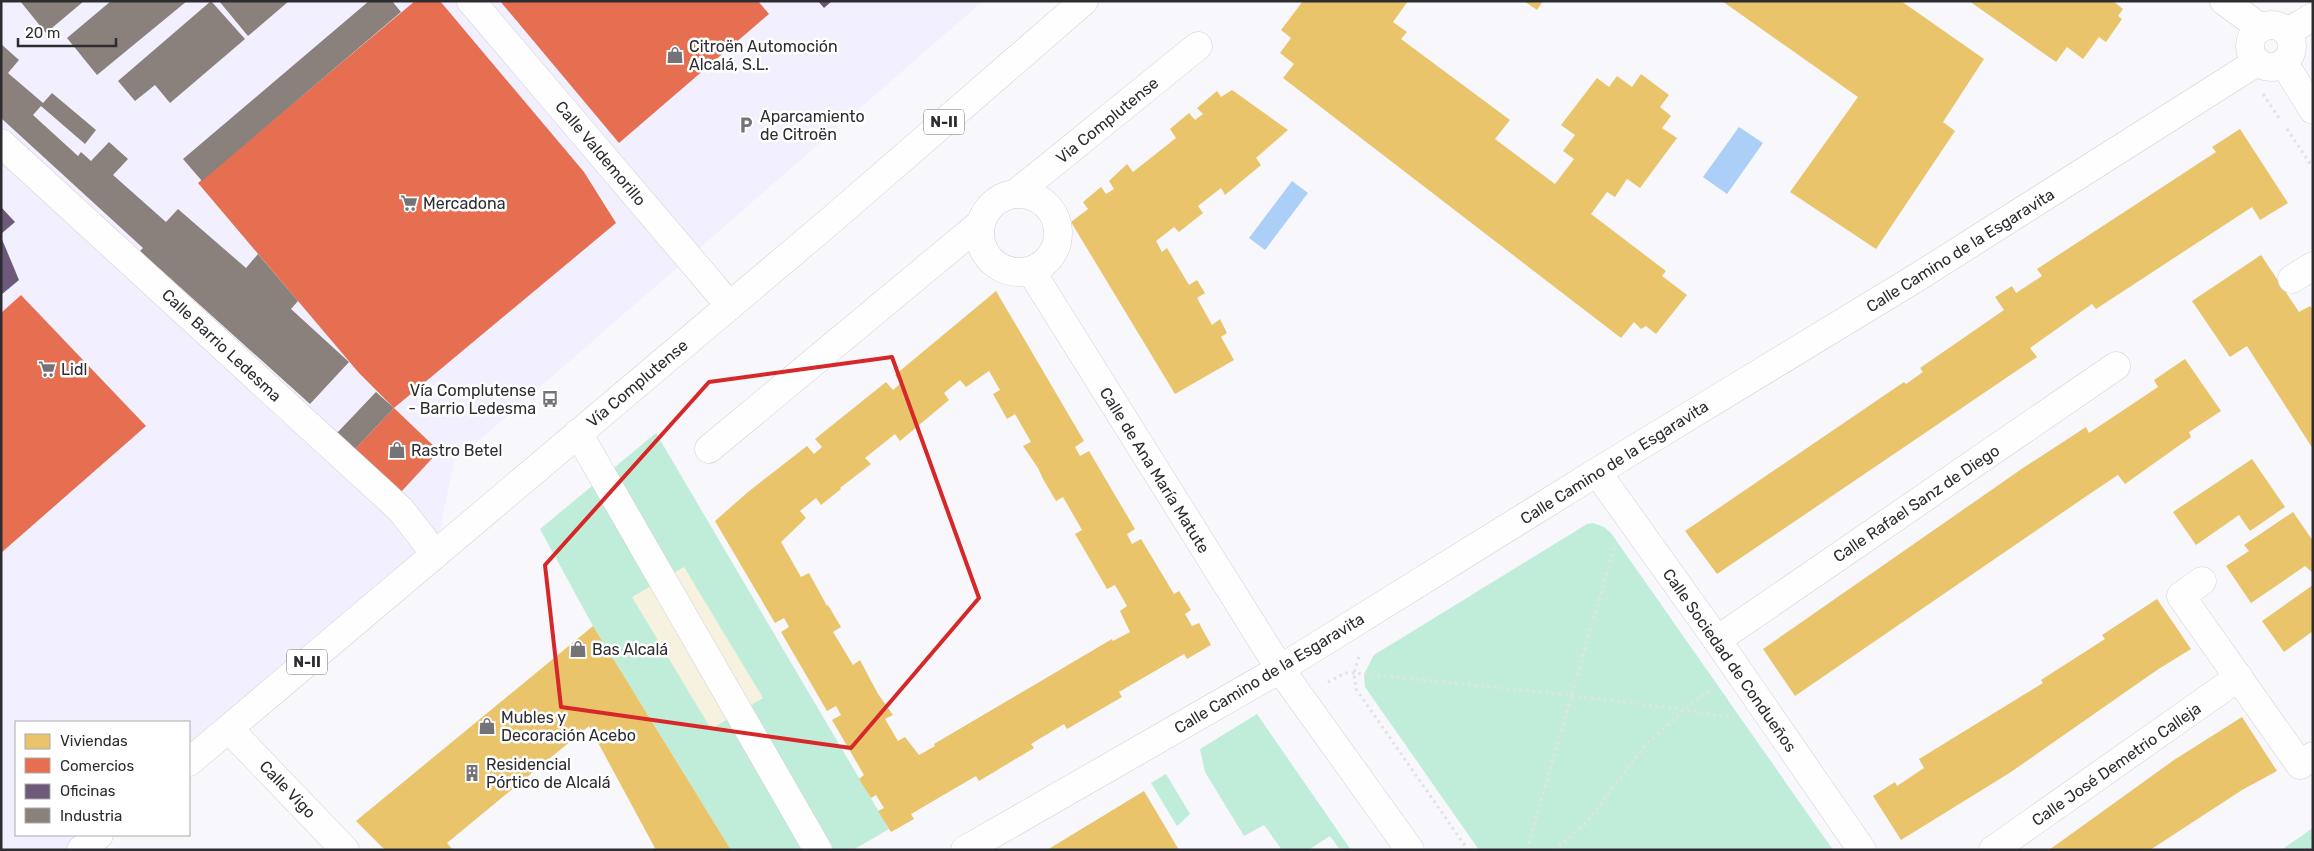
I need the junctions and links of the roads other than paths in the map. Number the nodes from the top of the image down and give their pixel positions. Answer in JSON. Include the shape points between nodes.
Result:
{"nodes":[{"id":1,"x":472,"y":1,"type":"edge"},
{"id":2,"x":1084,"y":1,"type":"edge"},
{"id":3,"x":2224,"y":1,"type":"edge"},
{"id":4,"x":2313,"y":17,"type":"edge"},
{"id":5,"x":2274,"y":30,"type":"junction"},
{"id":6,"x":1198,"y":46,"type":"dead end"},
{"id":7,"x":2257,"y":62,"type":"junction"},
{"id":8,"x":2284,"y":63,"type":"junction"},
{"id":9,"x":2313,"y":110,"type":"edge"},
{"id":10,"x":1,"y":143,"type":"edge"},
{"id":11,"x":1016,"y":194,"type":"junction"},
{"id":12,"x":981,"y":223,"type":"junction"},
{"id":13,"x":1031,"y":271,"type":"junction"},
{"id":14,"x":730,"y":306,"type":"junction"},
{"id":15,"x":2116,"y":366,"type":"dead end"},
{"id":16,"x":578,"y":433,"type":"junction"},
{"id":17,"x":709,"y":449,"type":"dead end"},
{"id":18,"x":1597,"y":472,"type":"junction"},
{"id":19,"x":435,"y":554,"type":"junction"},
{"id":20,"x":2202,"y":581,"type":"dead end"},
{"id":21,"x":1717,"y":640,"type":"junction"},
{"id":22,"x":1280,"y":669,"type":"junction"},
{"id":23,"x":2239,"y":677,"type":"junction"},
{"id":24,"x":229,"y":728,"type":"junction"},
{"id":25,"x":2313,"y":756,"type":"edge"},
{"id":26,"x":190,"y":761,"type":"edge"},
{"id":27,"x":98,"y":836,"type":"edge"},
{"id":28,"x":81,"y":850,"type":"edge"},
{"id":29,"x":345,"y":850,"type":"edge"},
{"id":30,"x":818,"y":850,"type":"edge"},
{"id":31,"x":965,"y":850,"type":"edge"},
{"id":32,"x":1410,"y":850,"type":"edge"},
{"id":33,"x":1862,"y":850,"type":"edge"},
{"id":34,"x":1992,"y":850,"type":"edge"}],
"edges":[{"from":1,"to":14,"type":"street","name":"Calle Valdemorillo"},
{"from":2,"to":14,"type":"street","name":"Vía Complutense","number":"N-II"},
{"from":3,"to":5,"type":"street"},
{"from":4,"to":5,"type":"street"},
{"from":5,"to":7,"type":"street","via":[[2256,31],[2250,44]]},
{"from":5,"to":8,"type":"street","via":[[2292,45],[2289,58]]},
{"from":6,"to":11,"type":"street","name":"Via Complutense"},
{"from":7,"to":8,"type":"street","via":[[2270,67]]},
{"from":7,"to":18,"type":"street","name":"Calle Camino de la Esgaravita","via":[[1916,278]]},
{"from":8,"to":9,"type":"street"},
{"from":10,"to":19,"type":"street","name":"Calle Barrio Ledesma","via":[[401,510]]},
{"from":11,"to":12,"type":"street","via":[[994,204]]},
{"from":11,"to":13,"type":"street","via":[[1040,200],[1050,208],[1057,226],[1057,244],[1051,256]]},
{"from":12,"to":13,"type":"street","via":[[982,247],[996,265],[1007,271]]},
{"from":12,"to":17,"type":"street"},
{"from":13,"to":22,"type":"street","name":"Calle de Ana María Matute"},
{"from":14,"to":16,"type":"street","name":"Vía Complutense","number":"N-II"},
{"from":15,"to":21,"type":"street","name":"Calle Rafael Sanz de Diego"},
{"from":16,"to":19,"type":"street","name":"Vía Complutense","number":"N-II"},
{"from":16,"to":30,"type":"street"},
{"from":18,"to":21,"type":"street","name":"Calle Sociedad de Condueños"},
{"from":18,"to":22,"type":"street","name":"Calle Camino de la Esgaravita"},
{"from":19,"to":24,"type":"street","name":"Vía Complutense","number":"N-II"},
{"from":20,"to":23,"type":"street","via":[[2181,596]]},
{"from":21,"to":33,"type":"street","name":"Calle Sociedad de Condueños"},
{"from":22,"to":31,"type":"street","name":"Calle Camino de la Esgaravita"},
{"from":22,"to":32,"type":"street","name":"Calle de Ana María Matute"},
{"from":23,"to":25,"type":"street","via":[[2300,765]]},
{"from":23,"to":34,"type":"street","name":"Calle José Demetrio Calleja"},
{"from":24,"to":26,"type":"street","name":"Vía Complutense","number":"N-II"},
{"from":24,"to":29,"type":"street","name":"Calle Vigo"},
{"from":27,"to":28,"type":"street"}]}
